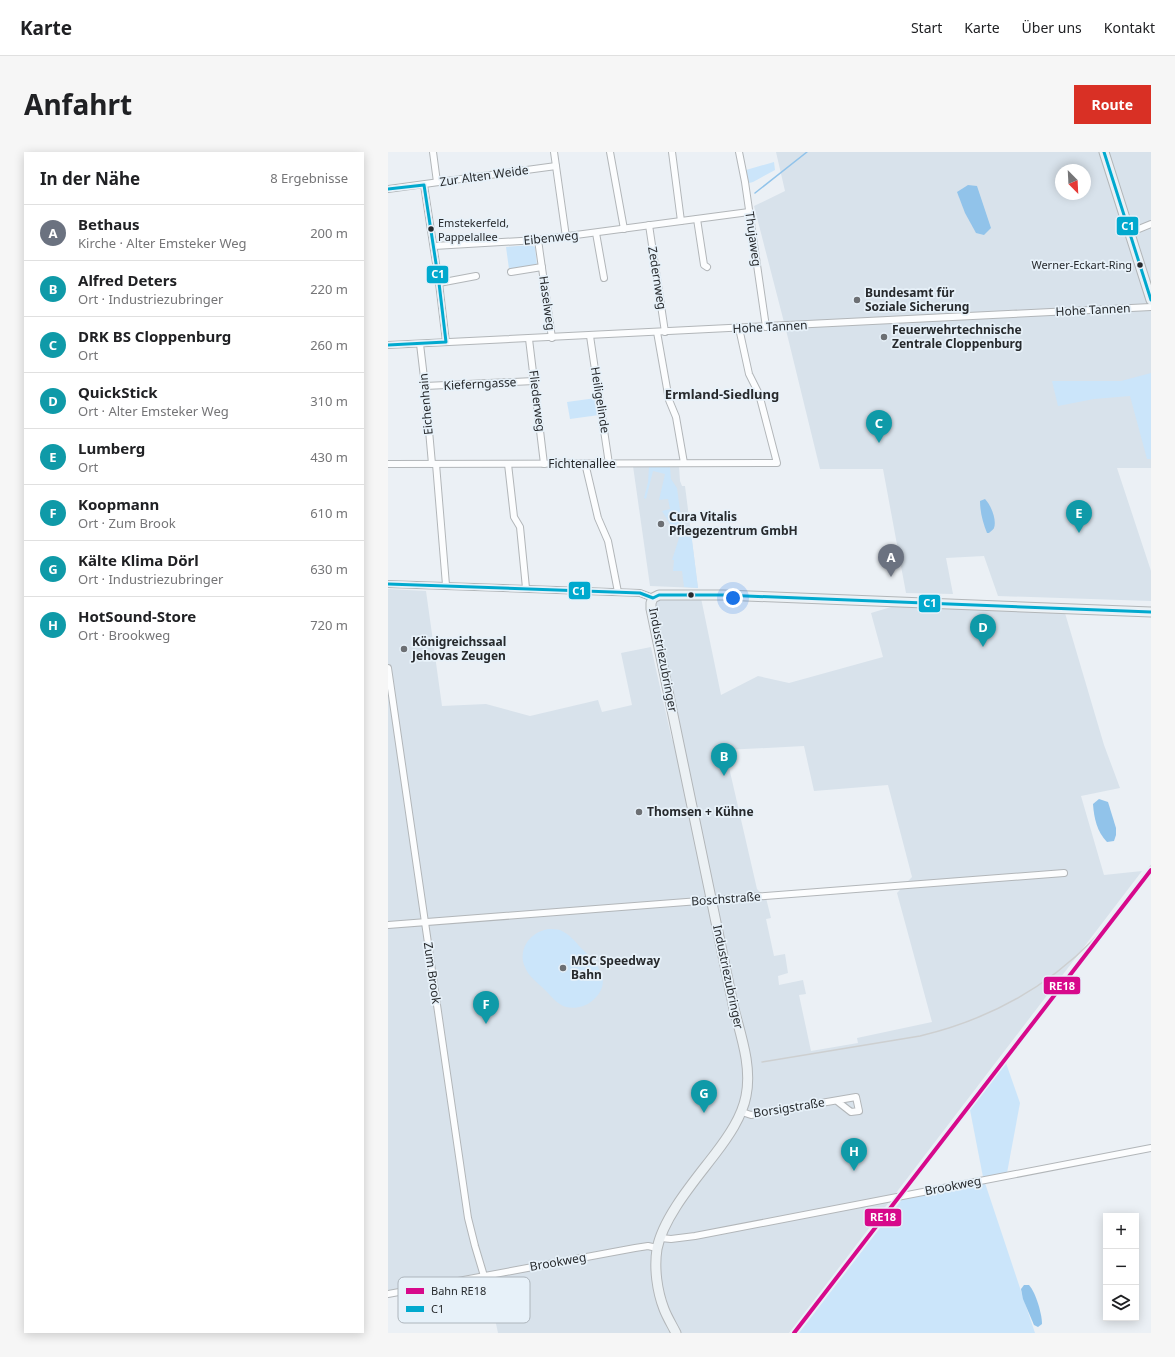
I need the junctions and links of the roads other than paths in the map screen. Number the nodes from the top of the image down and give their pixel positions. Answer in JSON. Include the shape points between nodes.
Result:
{"nodes":[{"id":1,"x":433,"y":152,"type":"edge"},
{"id":2,"x":554,"y":152,"type":"edge"},
{"id":3,"x":610,"y":152,"type":"edge"},
{"id":4,"x":672,"y":152,"type":"edge"},
{"id":5,"x":739,"y":152,"type":"edge"},
{"id":6,"x":1104,"y":152,"type":"edge"},
{"id":7,"x":556,"y":166,"type":"junction"},
{"id":8,"x":437,"y":182,"type":"junction"},
{"id":9,"x":424,"y":185,"type":"junction"},
{"id":10,"x":388,"y":188,"type":"edge"},
{"id":11,"x":749,"y":212,"type":"junction"},
{"id":12,"x":697,"y":219,"type":"junction"},
{"id":13,"x":681,"y":221,"type":"junction"},
{"id":14,"x":1151,"y":224,"type":"edge"},
{"id":15,"x":649,"y":225,"type":"junction"},
{"id":16,"x":624,"y":229,"type":"junction"},
{"id":17,"x":596,"y":232,"type":"junction"},
{"id":18,"x":1129,"y":233,"type":"junction"},
{"id":19,"x":566,"y":237,"type":"junction"},
{"id":20,"x":538,"y":240,"type":"junction"},
{"id":21,"x":434,"y":246,"type":"junction"},
{"id":22,"x":542,"y":267,"type":"junction"},
{"id":23,"x":707,"y":267,"type":"dead end"},
{"id":24,"x":511,"y":272,"type":"dead end"},
{"id":25,"x":476,"y":276,"type":"dead end"},
{"id":26,"x":604,"y":278,"type":"dead end"},
{"id":27,"x":439,"y":282,"type":"junction"},
{"id":28,"x":1151,"y":300,"type":"edge"},
{"id":29,"x":1151,"y":307,"type":"edge"},
{"id":30,"x":766,"y":327,"type":"junction"},
{"id":31,"x":739,"y":328,"type":"junction"},
{"id":32,"x":657,"y":332,"type":"junction"},
{"id":33,"x":665,"y":332,"type":"junction"},
{"id":34,"x":590,"y":336,"type":"junction"},
{"id":35,"x":552,"y":338,"type":"junction"},
{"id":36,"x":529,"y":339,"type":"junction"},
{"id":37,"x":446,"y":342,"type":"junction"},
{"id":38,"x":420,"y":344,"type":"junction"},
{"id":39,"x":388,"y":345,"type":"edge"},
{"id":40,"x":534,"y":381,"type":"junction"},
{"id":41,"x":425,"y":386,"type":"junction"},
{"id":42,"x":684,"y":463,"type":"junction"},
{"id":43,"x":388,"y":464,"type":"edge"},
{"id":44,"x":434,"y":464,"type":"junction"},
{"id":45,"x":508,"y":464,"type":"junction"},
{"id":46,"x":544,"y":464,"type":"junction"},
{"id":47,"x":585,"y":464,"type":"junction"},
{"id":48,"x":609,"y":464,"type":"junction"},
{"id":49,"x":388,"y":584,"type":"edge"},
{"id":50,"x":446,"y":585,"type":"junction"},
{"id":51,"x":526,"y":588,"type":"junction"},
{"id":52,"x":618,"y":592,"type":"junction"},
{"id":53,"x":653,"y":598,"type":"junction"},
{"id":54,"x":1151,"y":612,"type":"edge"},
{"id":55,"x":388,"y":668,"type":"edge"},
{"id":56,"x":388,"y":671,"type":"edge"},
{"id":57,"x":1064,"y":874,"type":"dead end"},
{"id":58,"x":712,"y":900,"type":"junction"},
{"id":59,"x":425,"y":922,"type":"junction"},
{"id":60,"x":388,"y":924,"type":"edge"},
{"id":61,"x":837,"y":1100,"type":"dead end"},
{"id":62,"x":742,"y":1112,"type":"junction"},
{"id":63,"x":1151,"y":1148,"type":"edge"},
{"id":64,"x":661,"y":1238,"type":"junction"},
{"id":65,"x":657,"y":1248,"type":"junction"},
{"id":66,"x":484,"y":1276,"type":"junction"},
{"id":67,"x":479,"y":1277,"type":"edge"},
{"id":68,"x":398,"y":1292,"type":"edge"},
{"id":69,"x":388,"y":1294,"type":"edge"},
{"id":70,"x":676,"y":1333,"type":"edge"}],
"edges":[{"from":1,"to":8,"type":"street"},
{"from":2,"to":7,"type":"street"},
{"from":3,"to":16,"type":"street"},
{"from":4,"to":13,"type":"street"},
{"from":5,"to":11,"type":"street","name":"Thujaweg"},
{"from":6,"to":18,"type":"street"},
{"from":7,"to":8,"type":"street","name":"Zur Alten Weide"},
{"from":7,"to":19,"type":"street"},
{"from":8,"to":9,"type":"street","name":"Zur Alten Weide"},
{"from":9,"to":10,"type":"street","name":"Zur Alten Weide"},
{"from":9,"to":21,"type":"street"},
{"from":11,"to":12,"type":"street","name":"Eibenweg"},
{"from":11,"to":30,"type":"street","name":"Thujaweg"},
{"from":12,"to":13,"type":"street","name":"Eibenweg"},
{"from":12,"to":23,"type":"street","via":[[704,265]]},
{"from":13,"to":15,"type":"street","name":"Eibenweg"},
{"from":14,"to":18,"type":"street"},
{"from":15,"to":16,"type":"street","name":"Eibenweg"},
{"from":15,"to":33,"type":"street","name":"Zedernweg"},
{"from":16,"to":17,"type":"street","name":"Eibenweg"},
{"from":17,"to":19,"type":"street","name":"Eibenweg"},
{"from":17,"to":26,"type":"street"},
{"from":18,"to":28,"type":"street"},
{"from":19,"to":20,"type":"street","name":"Eibenweg"},
{"from":20,"to":21,"type":"street","name":"Eibenweg"},
{"from":20,"to":22,"type":"street","name":"Haselweg"},
{"from":21,"to":27,"type":"street"},
{"from":22,"to":24,"type":"street","name":"Haselweg"},
{"from":22,"to":35,"type":"street","name":"Haselweg"},
{"from":25,"to":27,"type":"street"},
{"from":27,"to":37,"type":"street"},
{"from":29,"to":30,"type":"street","name":"Hohe Tannen"},
{"from":30,"to":31,"type":"street","name":"Hohe Tannen"},
{"from":31,"to":33,"type":"street","name":"Hohe Tannen"},
{"from":31,"to":42,"type":"street","name":"Fichtenallee","via":[[749,374],[759,394],[777,463]]},
{"from":32,"to":33,"type":"street","name":"Hohe Tannen"},
{"from":32,"to":34,"type":"street","name":"Hohe Tannen"},
{"from":32,"to":42,"type":"street"},
{"from":34,"to":35,"type":"street","name":"Hohe Tannen"},
{"from":34,"to":48,"type":"street","name":"Heiligelinde"},
{"from":35,"to":36,"type":"street","name":"Hohe Tannen"},
{"from":36,"to":37,"type":"street","name":"Hohe Tannen"},
{"from":36,"to":40,"type":"street","name":"Fliederweg"},
{"from":37,"to":38,"type":"street","name":"Hohe Tannen"},
{"from":38,"to":39,"type":"street","name":"Hohe Tannen"},
{"from":38,"to":41,"type":"street","name":"Eichenhain"},
{"from":40,"to":41,"type":"street","name":"Kieferngasse"},
{"from":40,"to":46,"type":"street","name":"Fliederweg"},
{"from":41,"to":44,"type":"street","name":"Eichenhain"},
{"from":42,"to":48,"type":"street","name":"Fichtenallee"},
{"from":43,"to":44,"type":"street","name":"Fichtenallee"},
{"from":44,"to":45,"type":"street","name":"Fichtenallee"},
{"from":44,"to":50,"type":"street","name":"Eichenhain"},
{"from":45,"to":46,"type":"street","name":"Fichtenallee"},
{"from":45,"to":51,"type":"street","via":[[514,517],[520,527]]},
{"from":46,"to":47,"type":"street","name":"Fichtenallee"},
{"from":47,"to":48,"type":"street","name":"Fichtenallee"},
{"from":47,"to":52,"type":"street","via":[[598,518],[608,541]]},
{"from":49,"to":50,"type":"street"},
{"from":50,"to":51,"type":"street"},
{"from":51,"to":52,"type":"street"},
{"from":52,"to":53,"type":"street","via":[[640,593]]},
{"from":53,"to":54,"type":"street","via":[[659,595],[745,596]]},
{"from":53,"to":58,"type":"street","name":"Industriezubringer","via":[[651,609]]},
{"from":55,"to":56,"type":"street","name":"Zum Brook"},
{"from":56,"to":59,"type":"street","name":"Zum Brook"},
{"from":57,"to":58,"type":"street","name":"Boschstraße"},
{"from":58,"to":59,"type":"street","name":"Boschstraße"},
{"from":58,"to":62,"type":"street","name":"Industriezubringer","via":[[744,1049],[746,1095]]},
{"from":59,"to":60,"type":"street","name":"Boschstraße"},
{"from":59,"to":66,"type":"street","name":"Zum Brook","via":[[468,1218]]},
{"from":61,"to":62,"type":"street","name":"Borsigstraße","via":[[751,1115]]},
{"from":62,"to":64,"type":"street","name":"Industriezubringer","via":[[728,1137],[676,1207]]},
{"from":63,"to":64,"type":"street","name":"Brookweg","via":[[671,1240]]},
{"from":64,"to":65,"type":"street","name":"Industriezubringer"},
{"from":65,"to":66,"type":"street","name":"Brookweg","via":[[648,1246]]},
{"from":65,"to":70,"type":"street","name":"Industriezubringer","via":[[659,1292]]},
{"from":66,"to":67,"type":"street","name":"Brookweg"},
{"from":68,"to":69,"type":"street","name":"Brookweg"}]}
